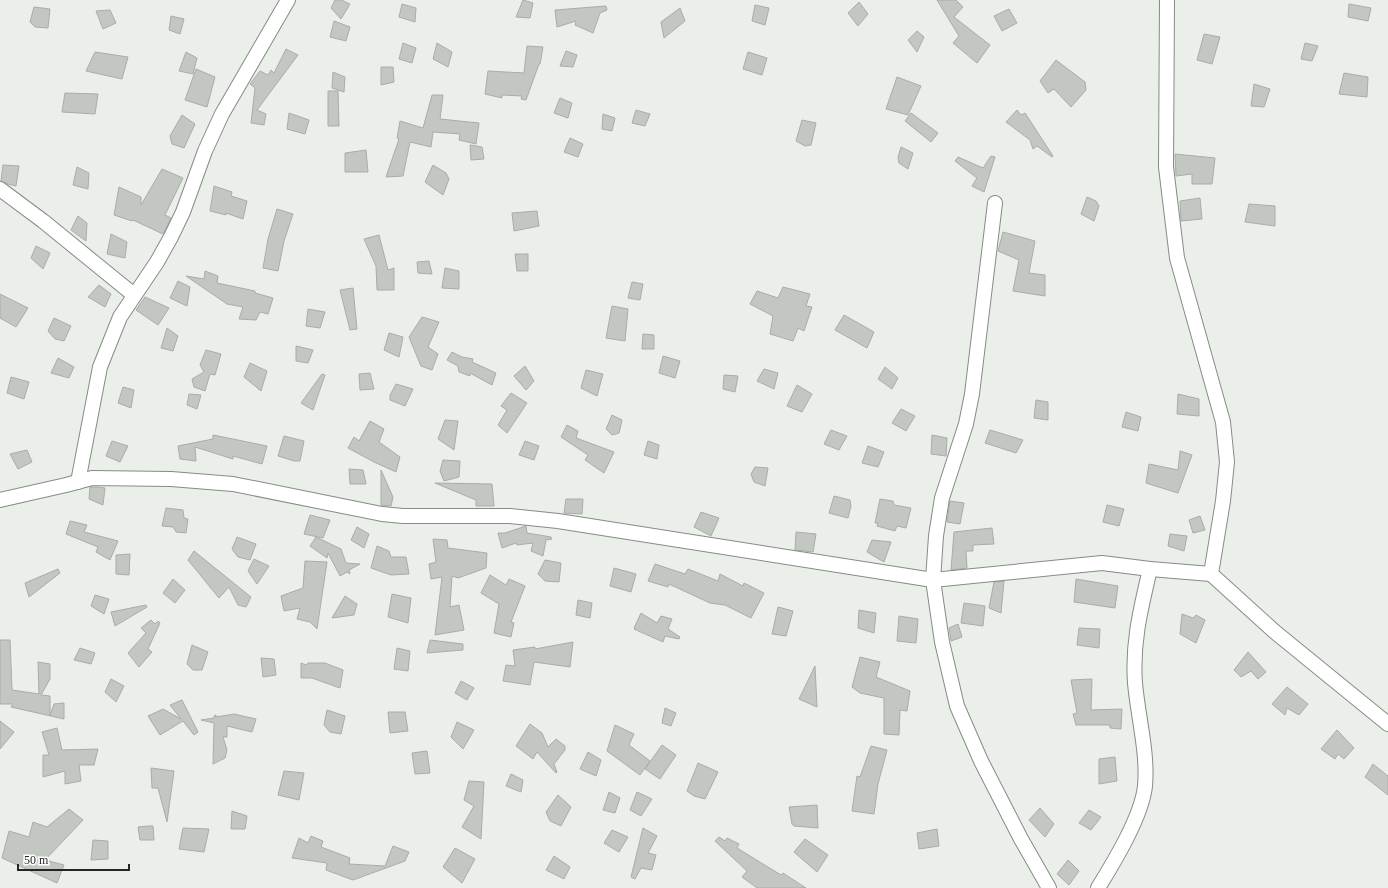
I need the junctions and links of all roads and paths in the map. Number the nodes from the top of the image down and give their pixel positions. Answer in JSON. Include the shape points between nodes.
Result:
{"nodes":[{"id":1,"x":288,"y":0,"type":"edge"},
{"id":2,"x":1167,"y":0,"type":"edge"},
{"id":3,"x":0,"y":189,"type":"edge"},
{"id":4,"x":995,"y":203,"type":"dead end"},
{"id":5,"x":134,"y":295,"type":"junction"},
{"id":6,"x":78,"y":482,"type":"junction"},
{"id":7,"x":0,"y":500,"type":"edge"},
{"id":8,"x":1150,"y":569,"type":"junction"},
{"id":9,"x":1211,"y":574,"type":"junction"},
{"id":10,"x":933,"y":580,"type":"junction"},
{"id":11,"x":1388,"y":724,"type":"edge"},
{"id":12,"x":1049,"y":888,"type":"edge"},
{"id":13,"x":1098,"y":888,"type":"edge"}],
"edges":[{"from":1,"to":5,"type":"street","via":[[222,114],[205,151],[183,212],[156,262]]},
{"from":2,"to":9,"type":"street","via":[[1166,167],[1177,258],[1223,422],[1226,462],[1224,501]]},
{"from":3,"to":5,"type":"street"},
{"from":4,"to":10,"type":"street","via":[[972,394],[966,424],[942,498]]},
{"from":5,"to":6,"type":"street","via":[[120,317],[100,367]]},
{"from":6,"to":7,"type":"street"},
{"from":6,"to":10,"type":"street","via":[[92,478],[171,478],[234,484],[382,514],[510,516],[558,521]]},
{"from":8,"to":9,"type":"street"},
{"from":8,"to":10,"type":"street","via":[[1102,563]]},
{"from":8,"to":13,"type":"street","via":[[1136,630],[1135,653],[1135,683],[1145,766],[1145,787],[1138,814]]},
{"from":9,"to":11,"type":"street","via":[[1275,632]]},
{"from":10,"to":12,"type":"street","via":[[942,642],[956,706],[981,761]]}]}
